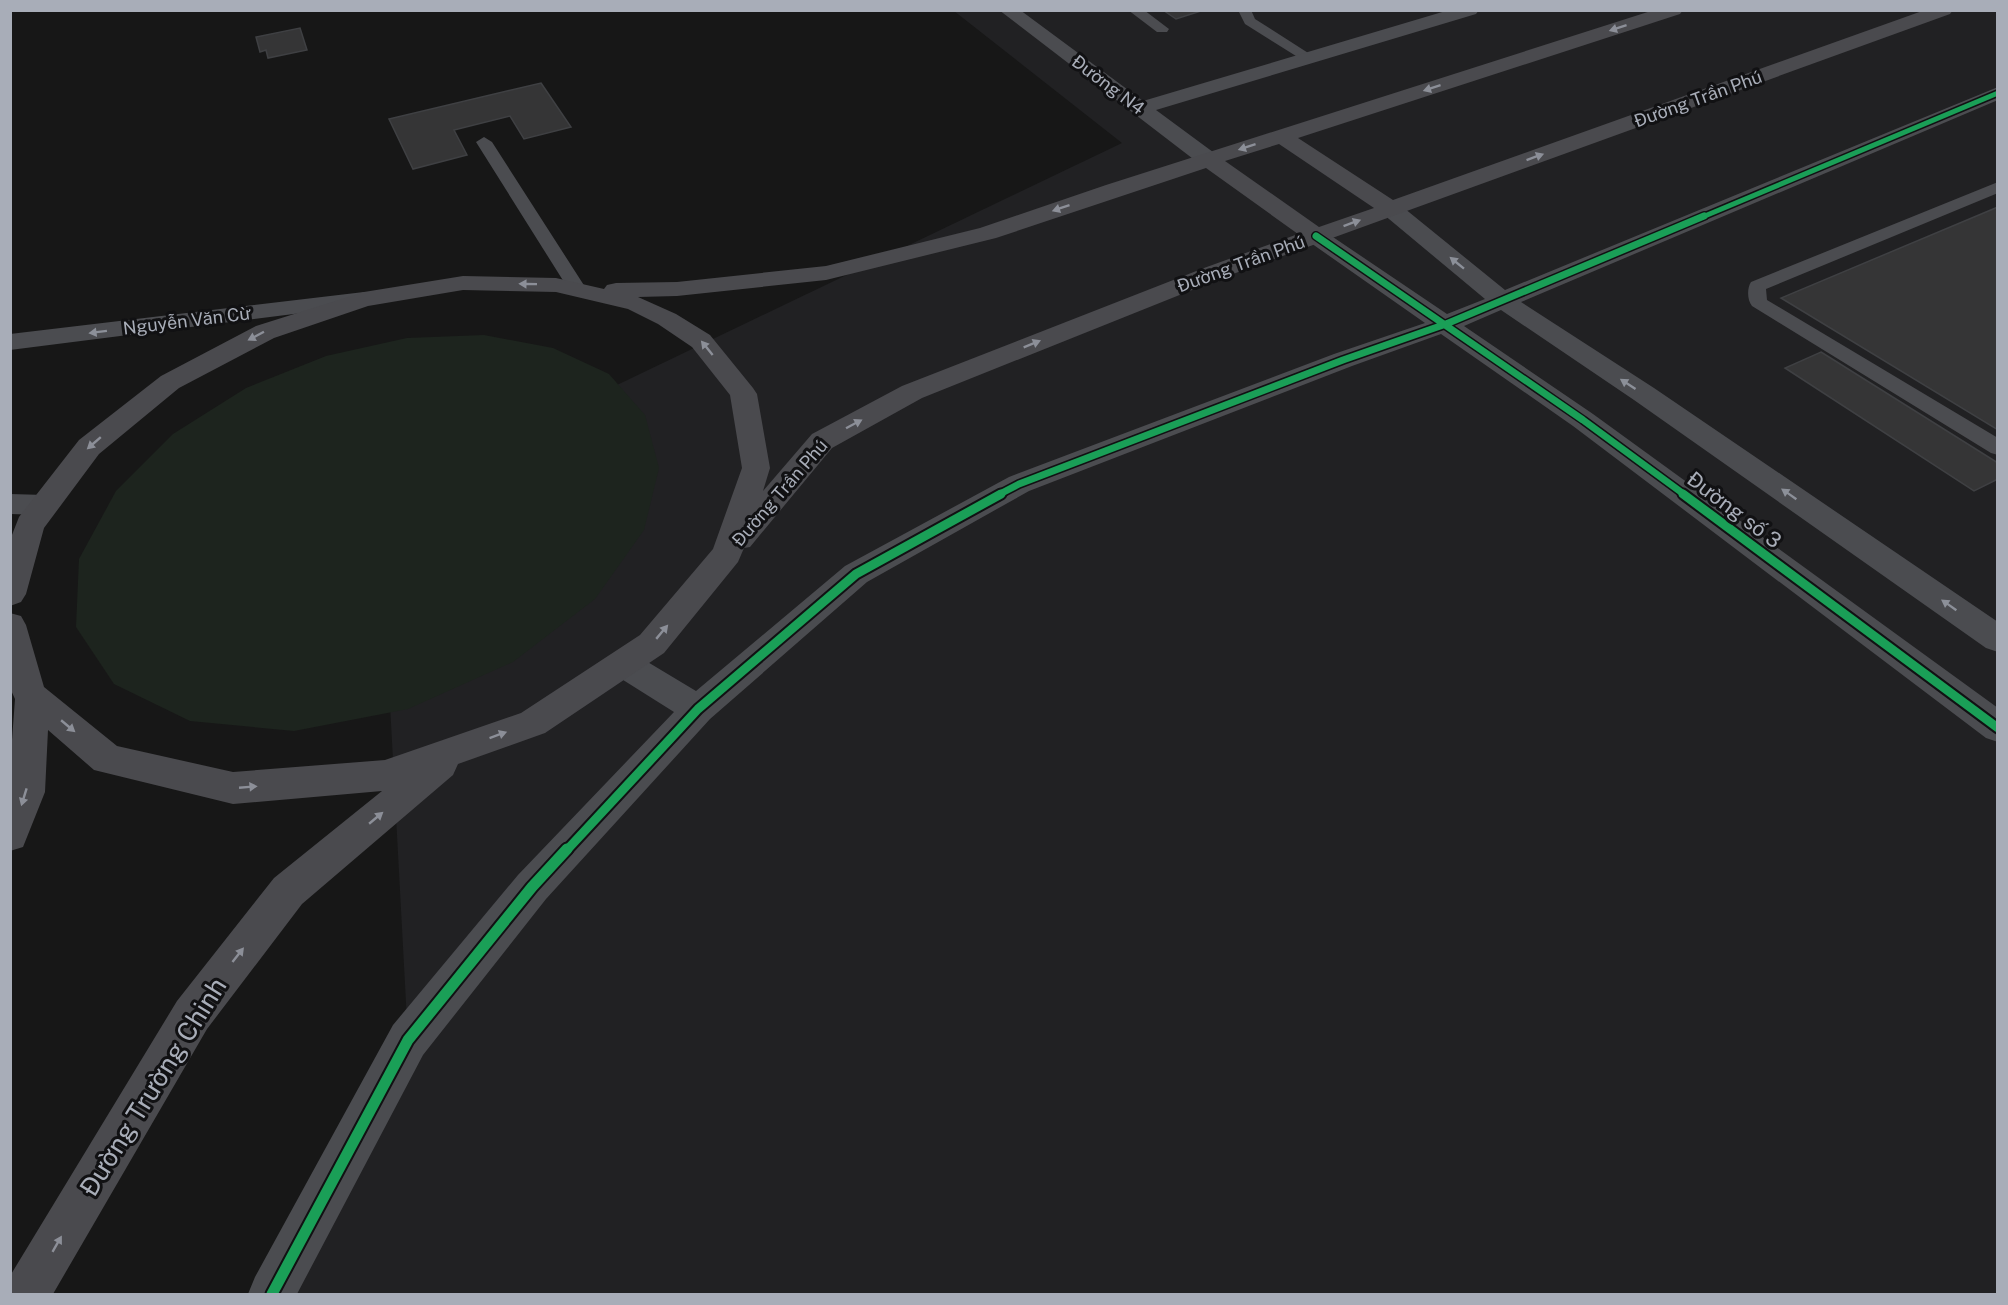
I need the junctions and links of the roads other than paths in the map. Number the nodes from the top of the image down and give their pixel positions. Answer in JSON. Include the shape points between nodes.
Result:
{"nodes":[{"id":1,"x":1008,"y":10,"type":"edge"},
{"id":2,"x":1134,"y":10,"type":"edge"},
{"id":3,"x":1244,"y":10,"type":"edge"},
{"id":4,"x":1470,"y":10,"type":"edge"},
{"id":5,"x":1674,"y":10,"type":"edge"},
{"id":6,"x":1944,"y":10,"type":"edge"},
{"id":7,"x":1162,"y":29,"type":"dead end"},
{"id":8,"x":1309,"y":58,"type":"junction"},
{"id":9,"x":1998,"y":93,"type":"edge"},
{"id":10,"x":1139,"y":109,"type":"junction"},
{"id":11,"x":1281,"y":136,"type":"junction"},
{"id":12,"x":484,"y":142,"type":"dead end"},
{"id":13,"x":1209,"y":160,"type":"junction"},
{"id":14,"x":1998,"y":187,"type":"edge"},
{"id":15,"x":1391,"y":209,"type":"junction"},
{"id":16,"x":1316,"y":236,"type":"junction"},
{"id":17,"x":578,"y":290,"type":"junction"},
{"id":18,"x":364,"y":299,"type":"junction"},
{"id":19,"x":1502,"y":300,"type":"junction"},
{"id":20,"x":1446,"y":324,"type":"junction"},
{"id":21,"x":10,"y":342,"type":"edge"},
{"id":22,"x":1998,"y":448,"type":"edge"},
{"id":23,"x":10,"y":504,"type":"edge"},
{"id":24,"x":45,"y":505,"type":"junction"},
{"id":25,"x":727,"y":554,"type":"junction"},
{"id":26,"x":10,"y":594,"type":"edge"},
{"id":27,"x":10,"y":625,"type":"edge"},
{"id":28,"x":1998,"y":639,"type":"edge"},
{"id":29,"x":624,"y":664,"type":"junction"},
{"id":30,"x":32,"y":697,"type":"junction"},
{"id":31,"x":698,"y":709,"type":"junction"},
{"id":32,"x":1998,"y":728,"type":"edge"},
{"id":33,"x":458,"y":749,"type":"junction"},
{"id":34,"x":10,"y":836,"type":"edge"},
{"id":35,"x":27,"y":1294,"type":"edge"},
{"id":36,"x":272,"y":1294,"type":"edge"}],
"edges":[{"from":1,"to":10,"type":"street","name":"Đường N4"},
{"from":2,"to":7,"type":"lane"},
{"from":3,"to":8,"type":"lane","via":[[1250,21]]},
{"from":4,"to":8,"type":"street"},
{"from":5,"to":11,"type":"main road","one_way":true},
{"from":15,"to":6,"type":"main road","name":"Đường Trần Phú","one_way":true},
{"from":8,"to":10,"type":"street"},
{"from":9,"to":19,"type":"street"},
{"from":10,"to":13,"type":"street","name":"Đường N4"},
{"from":11,"to":13,"type":"main road","one_way":true},
{"from":11,"to":15,"type":"main road"},
{"from":12,"to":17,"type":"lane"},
{"from":13,"to":16,"type":"main road"},
{"from":13,"to":17,"type":"main road","one_way":true,"via":[[988,233],[826,273],[676,289]]},
{"from":14,"to":22,"type":"lane","via":[[1757,286],[1758,302]]},
{"from":16,"to":15,"type":"main road","name":"Đường Trần Phú","one_way":true},
{"from":19,"to":15,"type":"street","name":"Đường số 3","one_way":true},
{"from":16,"to":20,"type":"street","name":"Đường số 3"},
{"from":25,"to":16,"type":"main road","name":"Đường Trần Phú","one_way":true,"via":[[822,441],[912,392]]},
{"from":17,"to":18,"type":"main road","one_way":true,"via":[[556,285],[463,283]]},
{"from":25,"to":17,"type":"main road","one_way":true,"via":[[756,468],[743,394],[701,341],[667,319],[636,304]]},
{"from":18,"to":21,"type":"street","name":"Nguyễn Văn Cừ","one_way":true},
{"from":18,"to":24,"type":"main road","one_way":true,"via":[[265,332],[170,382],[89,447]]},
{"from":19,"to":20,"type":"street"},
{"from":28,"to":19,"type":"street","name":"Đường số 3","one_way":true},
{"from":20,"to":31,"type":"street","via":[[1018,484],[856,574]]},
{"from":20,"to":32,"type":"street","name":"Đường số 3","via":[[1630,454]]},
{"from":23,"to":24,"type":"street"},
{"from":24,"to":26,"type":"main road","via":[[30,525]]},
{"from":29,"to":25,"type":"main road","name":"Đường Trần Phú","one_way":true,"via":[[652,644]]},
{"from":27,"to":30,"type":"main road"},
{"from":29,"to":31,"type":"street"},
{"from":33,"to":29,"type":"main road","name":"Đường Trần Phú","one_way":true,"via":[[533,723]]},
{"from":30,"to":33,"type":"main road","name":"Đường Trần Phú","one_way":true,"via":[[107,759],[233,788],[385,775]]},
{"from":30,"to":34,"type":"main road","one_way":true,"via":[[27,792]]},
{"from":31,"to":36,"type":"street","via":[[532,887],[408,1040]]},
{"from":35,"to":33,"type":"main road","name":"Đường Trường Chinh","one_way":true,"via":[[192,1015],[288,891]]}]}
